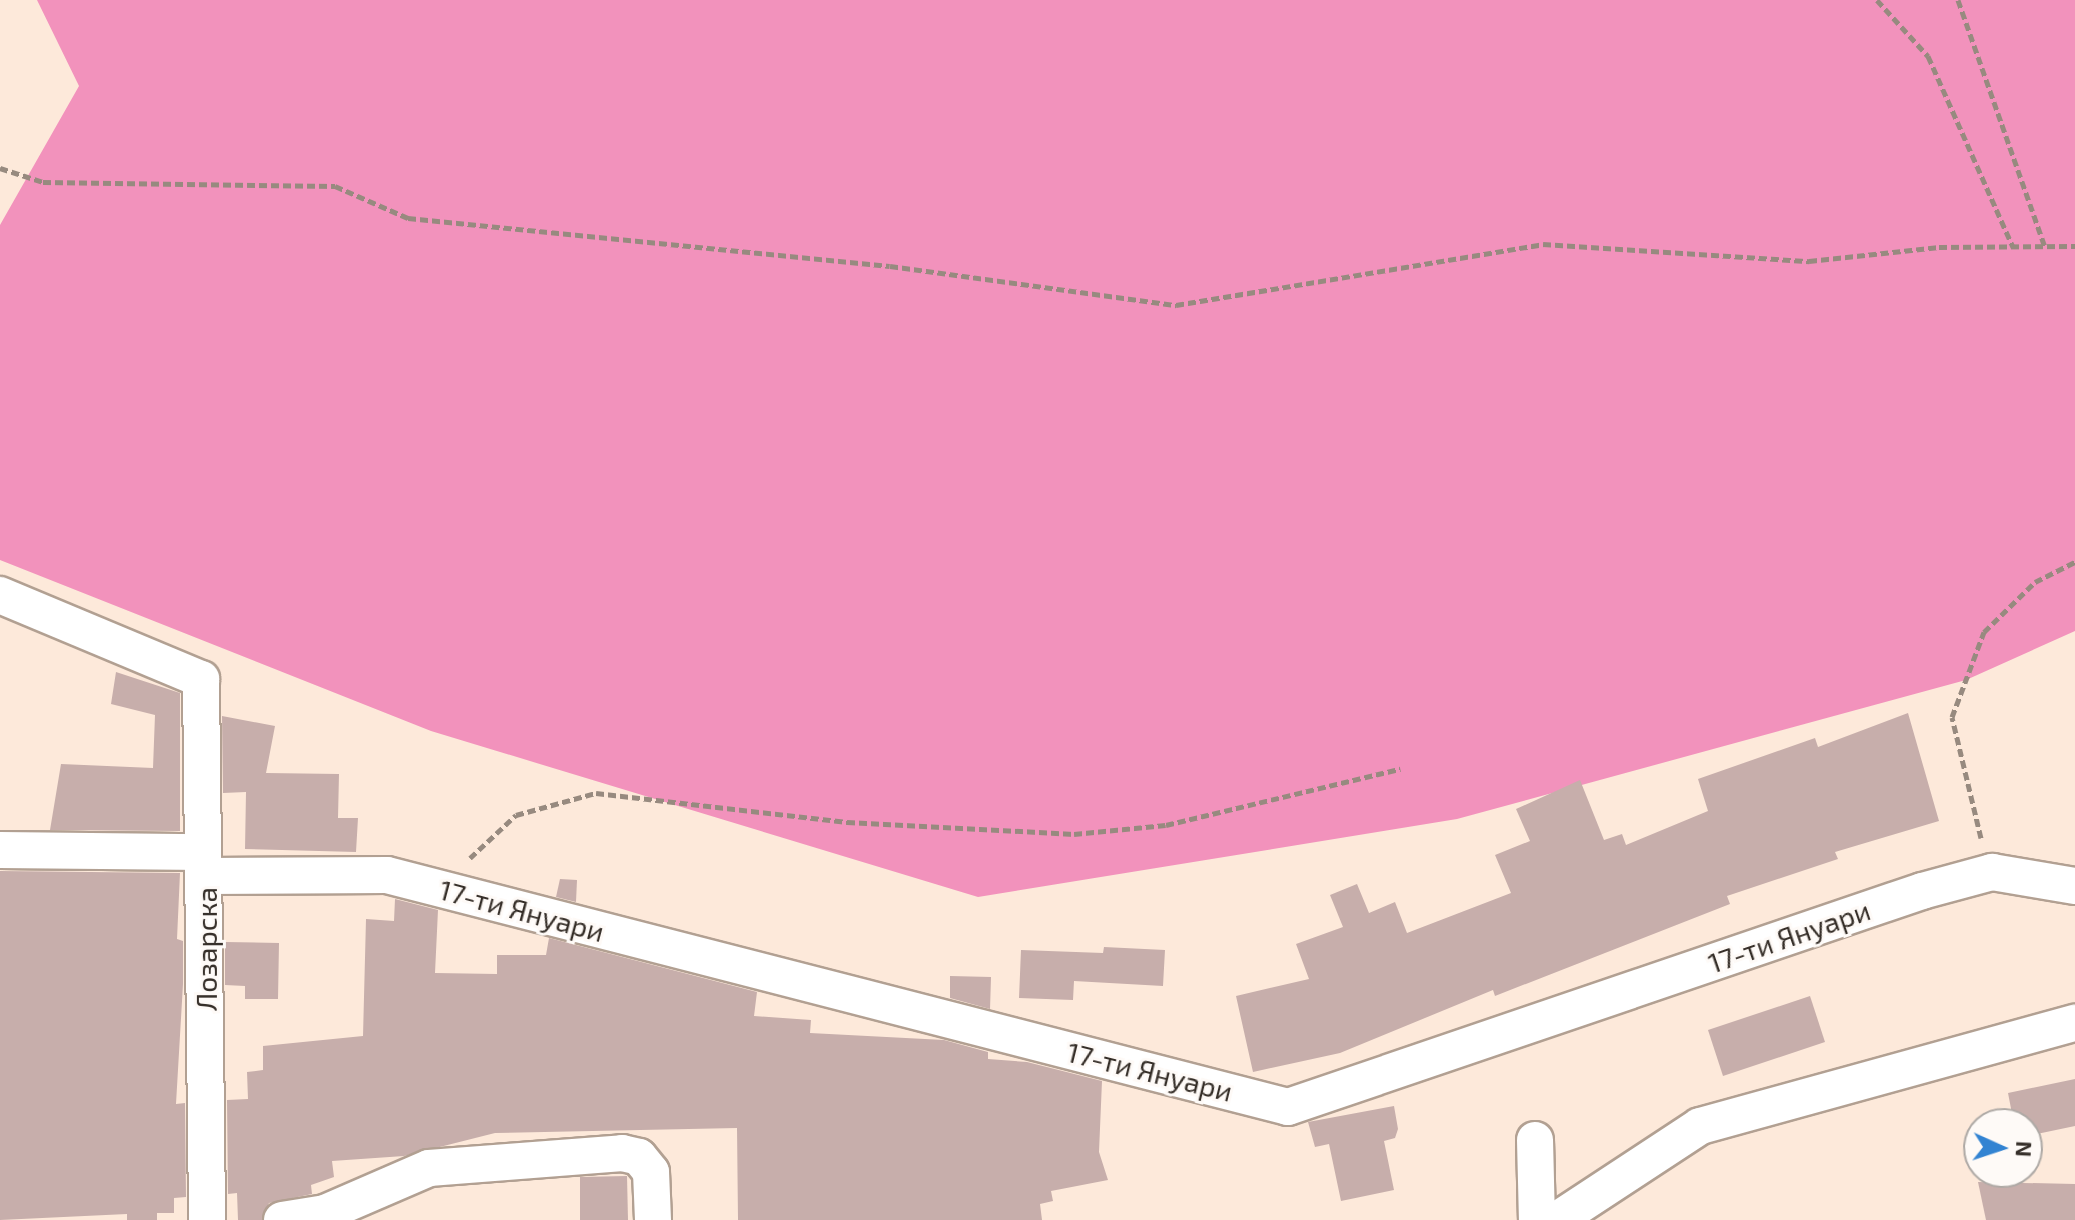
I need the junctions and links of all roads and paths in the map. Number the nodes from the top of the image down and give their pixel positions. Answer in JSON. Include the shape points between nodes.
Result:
{"nodes":[{"id":1,"x":1877,"y":0,"type":"edge"},
{"id":2,"x":1958,"y":0,"type":"edge"},
{"id":3,"x":0,"y":168,"type":"edge"},
{"id":4,"x":2075,"y":246,"type":"edge"},
{"id":5,"x":2013,"y":247,"type":"junction"},
{"id":6,"x":2045,"y":247,"type":"junction"},
{"id":7,"x":2075,"y":562,"type":"edge"},
{"id":8,"x":0,"y":595,"type":"edge"},
{"id":9,"x":1400,"y":769,"type":"dead end"},
{"id":10,"x":0,"y":850,"type":"edge"},
{"id":11,"x":204,"y":864,"type":"junction"},
{"id":12,"x":1992,"y":872,"type":"junction"},
{"id":13,"x":2075,"y":886,"type":"edge"},
{"id":14,"x":439,"y":888,"type":"junction"},
{"id":15,"x":2075,"y":1023,"type":"edge"},
{"id":16,"x":1535,"y":1140,"type":"dead end"},
{"id":17,"x":207,"y":1220,"type":"edge"},
{"id":18,"x":282,"y":1220,"type":"edge"},
{"id":19,"x":653,"y":1220,"type":"edge"},
{"id":20,"x":1537,"y":1220,"type":"edge"},
{"id":21,"x":1557,"y":1220,"type":"edge"}],
"edges":[{"from":1,"to":5,"type":"path","via":[[1928,56]]},
{"from":2,"to":6,"type":"path"},
{"from":3,"to":5,"type":"path","via":[[43,182],[335,186],[408,218],[890,266],[1176,305],[1543,244],[1809,261],[1939,247]]},
{"from":4,"to":6,"type":"path"},
{"from":5,"to":6,"type":"path"},
{"from":7,"to":12,"type":"path","via":[[2035,582],[1984,632],[1952,717],[1960,768]]},
{"from":8,"to":11,"type":"street","name":"Лозарска","via":[[201,679]]},
{"from":9,"to":14,"type":"path","via":[[1166,825],[1074,834],[847,822],[596,793],[516,815]]},
{"from":10,"to":11,"type":"street","name":"17-ти Януари"},
{"from":11,"to":14,"type":"street","name":"17-ти Януари","via":[[387,875]]},
{"from":11,"to":17,"type":"street","name":"Лозарска"},
{"from":12,"to":13,"type":"street","name":"17-ти Януари"},
{"from":12,"to":14,"type":"street","name":"17-ти Януари","via":[[1288,1107]]},
{"from":15,"to":21,"type":"street","via":[[1700,1126]]},
{"from":16,"to":20,"type":"street"},
{"from":18,"to":19,"type":"street","via":[[325,1213],[429,1168],[622,1153],[639,1157],[651,1172]]}]}
